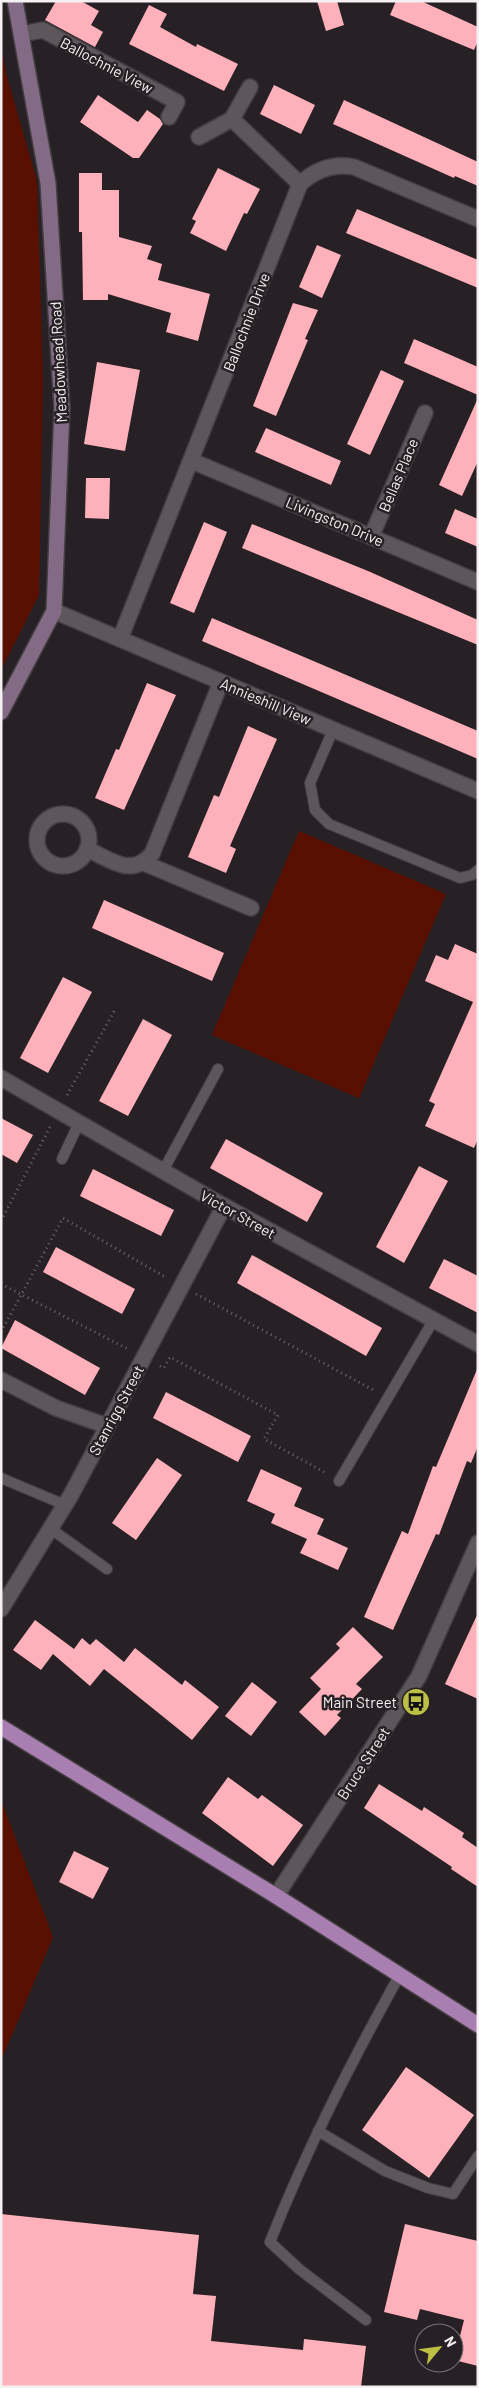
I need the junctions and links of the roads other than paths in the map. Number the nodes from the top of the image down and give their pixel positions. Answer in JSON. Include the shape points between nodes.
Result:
{"nodes":[{"id":1,"x":15,"y":1,"type":"edge"},
{"id":2,"x":21,"y":34,"type":"junction"},
{"id":3,"x":250,"y":87,"type":"dead end"},
{"id":4,"x":169,"y":117,"type":"dead end"},
{"id":5,"x":232,"y":119,"type":"junction"},
{"id":6,"x":199,"y":137,"type":"dead end"},
{"id":7,"x":300,"y":184,"type":"junction"},
{"id":8,"x":478,"y":219,"type":"edge"},
{"id":9,"x":425,"y":413,"type":"dead end"},
{"id":10,"x":192,"y":460,"type":"junction"},
{"id":11,"x":371,"y":537,"type":"junction"},
{"id":12,"x":478,"y":582,"type":"edge"},
{"id":13,"x":54,"y":611,"type":"junction"},
{"id":14,"x":120,"y":639,"type":"junction"},
{"id":15,"x":221,"y":682,"type":"junction"},
{"id":16,"x":1,"y":712,"type":"edge"},
{"id":17,"x":333,"y":730,"type":"junction"},
{"id":18,"x":478,"y":791,"type":"edge"},
{"id":19,"x":87,"y":849,"type":"dead end"},
{"id":20,"x":144,"y":863,"type":"junction"},
{"id":21,"x":478,"y":870,"type":"edge"},
{"id":22,"x":251,"y":908,"type":"dead end"},
{"id":23,"x":218,"y":1069,"type":"dead end"},
{"id":24,"x":1,"y":1078,"type":"edge"},
{"id":25,"x":79,"y":1123,"type":"junction"},
{"id":26,"x":62,"y":1159,"type":"dead end"},
{"id":27,"x":163,"y":1171,"type":"junction"},
{"id":28,"x":224,"y":1206,"type":"junction"},
{"id":29,"x":433,"y":1321,"type":"junction"},
{"id":30,"x":478,"y":1344,"type":"edge"},
{"id":31,"x":1,"y":1380,"type":"edge"},
{"id":32,"x":107,"y":1426,"type":"junction"},
{"id":33,"x":1,"y":1478,"type":"edge"},
{"id":34,"x":339,"y":1480,"type":"road end"},
{"id":35,"x":65,"y":1505,"type":"junction"},
{"id":36,"x":51,"y":1529,"type":"junction"},
{"id":37,"x":478,"y":1543,"type":"edge"},
{"id":38,"x":107,"y":1569,"type":"dead end"},
{"id":39,"x":1,"y":1609,"type":"edge"},
{"id":40,"x":1,"y":1727,"type":"edge"},
{"id":41,"x":276,"y":1896,"type":"junction"},
{"id":42,"x":399,"y":1976,"type":"junction"},
{"id":43,"x":478,"y":2025,"type":"edge"},
{"id":44,"x":318,"y":2131,"type":"junction"},
{"id":45,"x":478,"y":2156,"type":"edge"},
{"id":46,"x":366,"y":2320,"type":"dead end"}],
"edges":[{"from":1,"to":2,"type":"street","name":"Meadowhead Road"},
{"from":2,"to":4,"type":"street","name":"Ballochnie View","via":[[44,30],[177,102]]},
{"from":2,"to":13,"type":"street","name":"Meadowhead Road","via":[[48,183],[62,408]]},
{"from":3,"to":5,"type":"street"},
{"from":5,"to":6,"type":"street"},
{"from":5,"to":7,"type":"street"},
{"from":7,"to":8,"type":"street","via":[[325,168],[354,167]]},
{"from":7,"to":10,"type":"street","name":"Ballochnie Drive"},
{"from":9,"to":11,"type":"street","name":"Bellas Place"},
{"from":10,"to":11,"type":"street","name":"Livingston Drive"},
{"from":10,"to":14,"type":"street","name":"Ballochnie Drive"},
{"from":11,"to":12,"type":"street","name":"Livingston Drive"},
{"from":13,"to":14,"type":"street","name":"Annieshill View"},
{"from":13,"to":16,"type":"street","name":"Meadowhead Road"},
{"from":14,"to":15,"type":"street","name":"Annieshill View"},
{"from":15,"to":17,"type":"street","name":"Annieshill View"},
{"from":15,"to":20,"type":"street","via":[[152,854]]},
{"from":17,"to":18,"type":"street","name":"Annieshill View"},
{"from":17,"to":21,"type":"lane","via":[[310,783],[315,810],[329,824],[460,878]]},
{"from":19,"to":20,"type":"street","via":[[126,867]]},
{"from":20,"to":22,"type":"street"},
{"from":23,"to":27,"type":"lane"},
{"from":24,"to":25,"type":"street","name":"Victor Street"},
{"from":25,"to":26,"type":"lane"},
{"from":25,"to":27,"type":"street","name":"Victor Street"},
{"from":27,"to":28,"type":"street","name":"Victor Street"},
{"from":28,"to":29,"type":"street","name":"Victor Street"},
{"from":28,"to":32,"type":"street","name":"Stanrigg Street"},
{"from":29,"to":30,"type":"street","name":"Victor Street"},
{"from":29,"to":34,"type":"lane"},
{"from":31,"to":32,"type":"street","via":[[56,1408]]},
{"from":32,"to":35,"type":"street","name":"Stanrigg Street"},
{"from":33,"to":35,"type":"lane"},
{"from":35,"to":36,"type":"street","name":"Stanrigg Street"},
{"from":36,"to":38,"type":"lane"},
{"from":36,"to":39,"type":"street","name":"Stanrigg Street"},
{"from":37,"to":41,"type":"street","name":"Bruce Street","via":[[419,1676]]},
{"from":40,"to":41,"type":"main road"},
{"from":41,"to":42,"type":"main road"},
{"from":42,"to":43,"type":"main road"},
{"from":42,"to":44,"type":"lane"},
{"from":44,"to":45,"type":"lane","via":[[385,2172],[453,2194]]},
{"from":44,"to":46,"type":"lane","via":[[270,2242],[299,2269]]}]}
